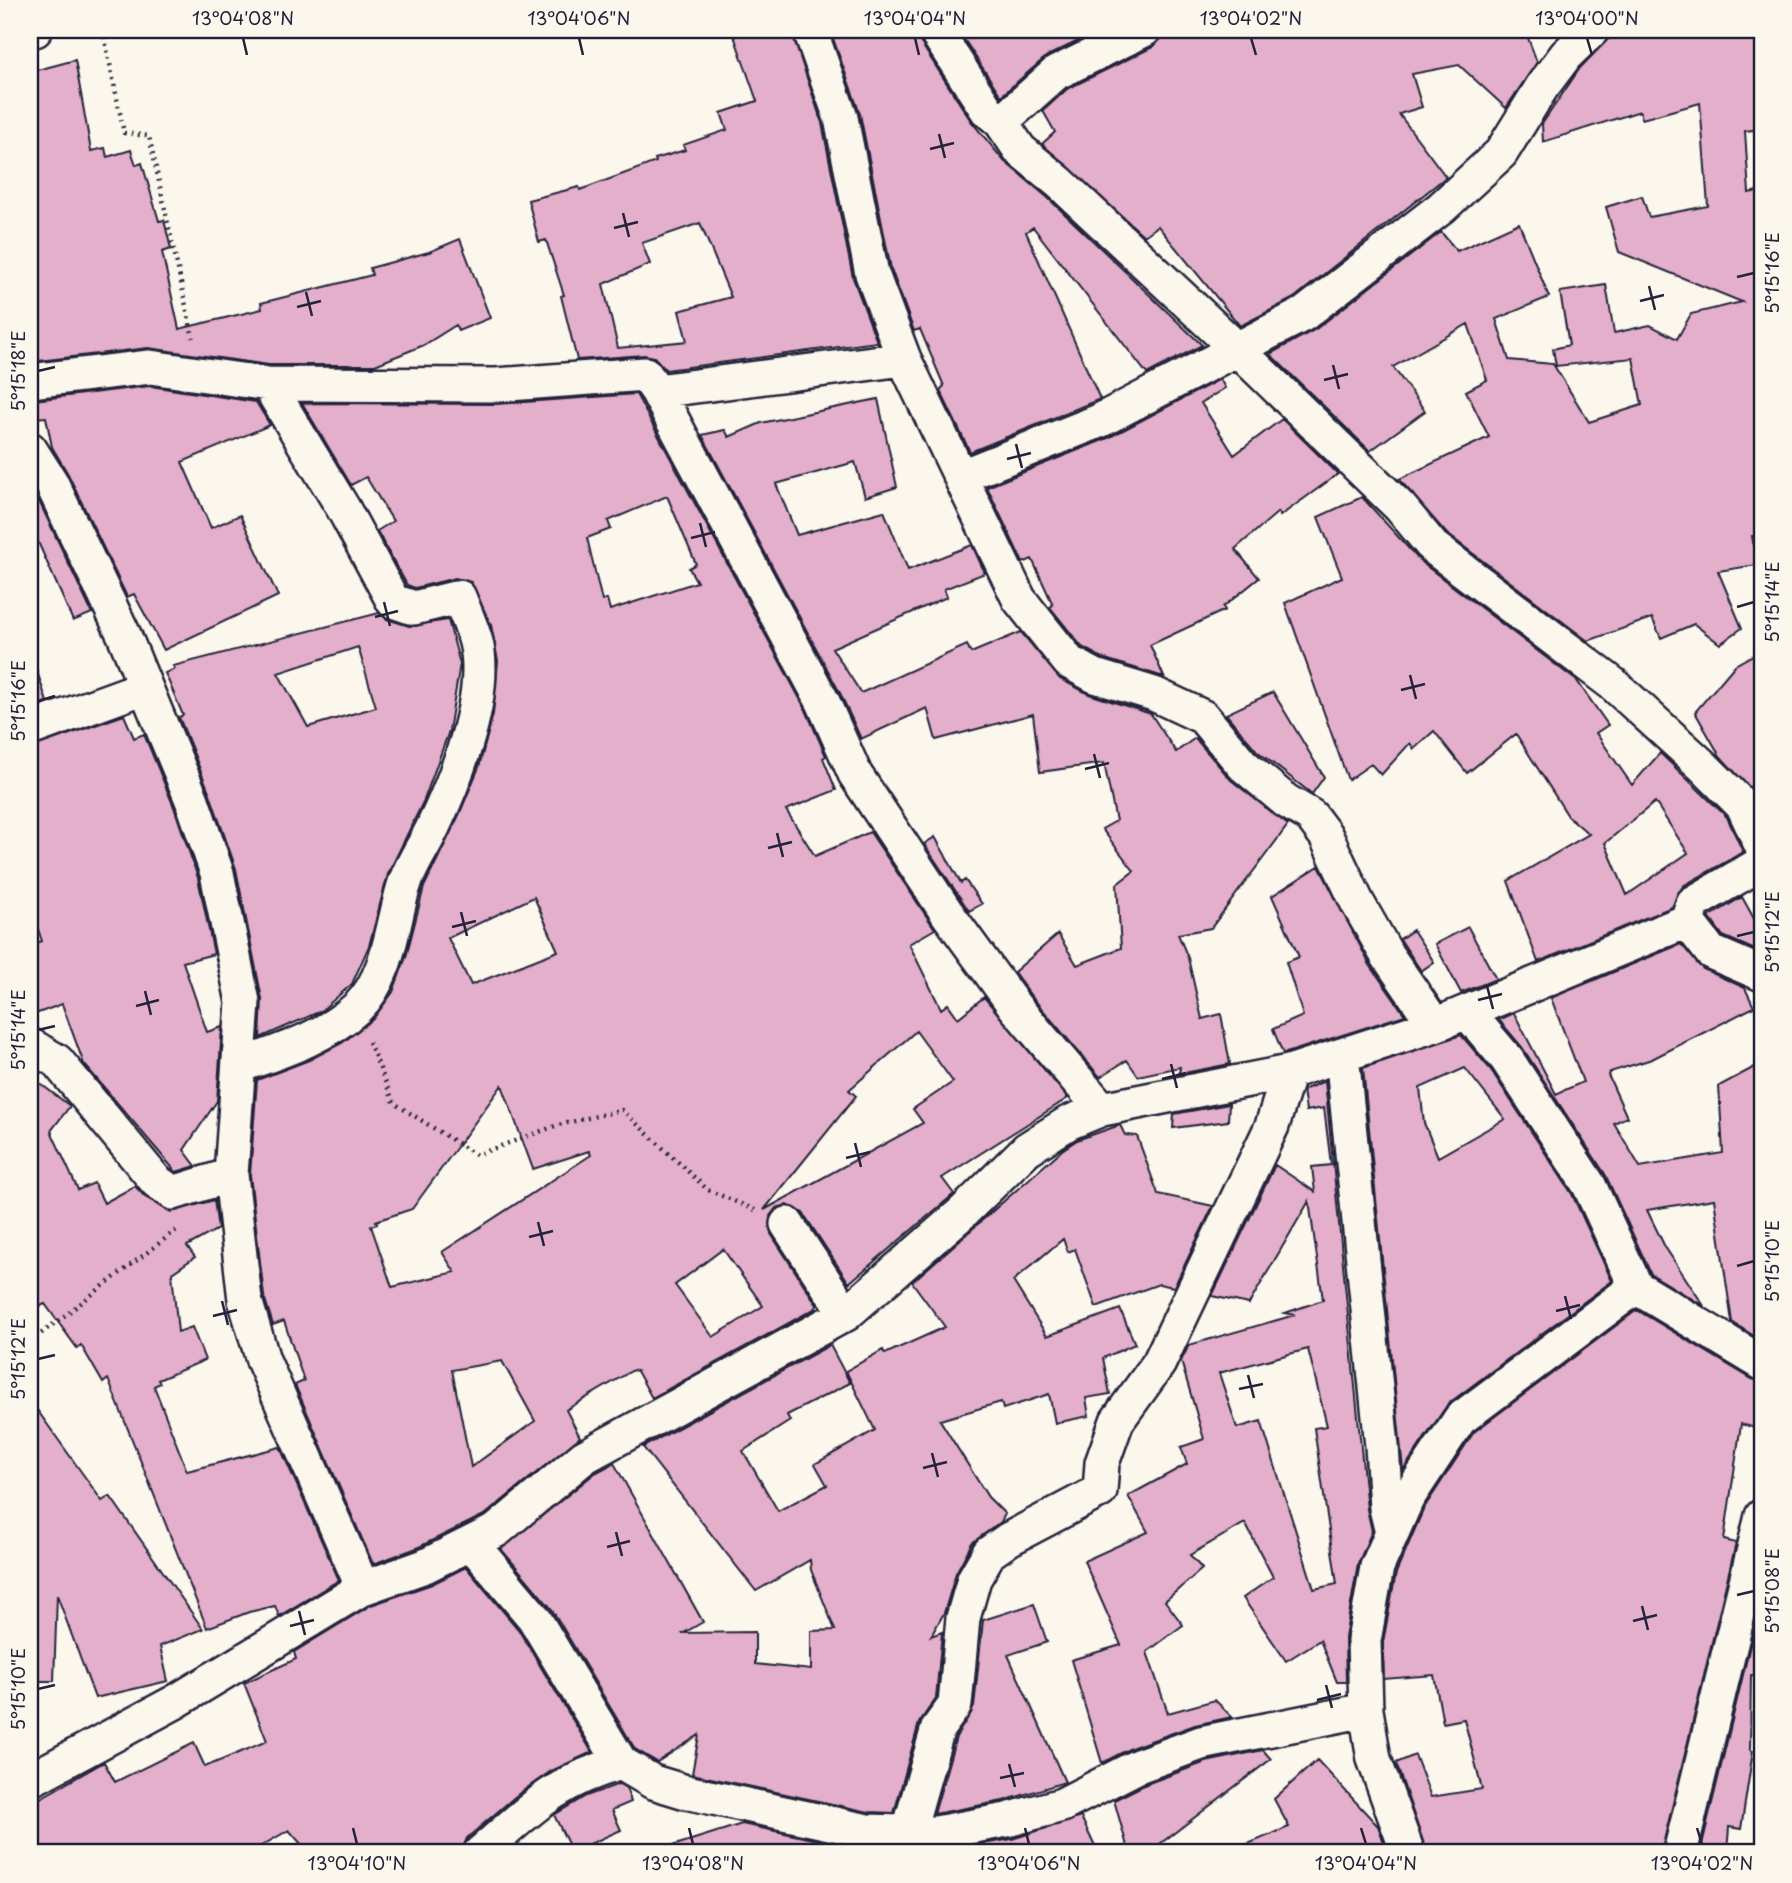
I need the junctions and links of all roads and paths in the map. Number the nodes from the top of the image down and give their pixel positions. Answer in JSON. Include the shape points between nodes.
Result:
{"nodes":[{"id":1,"x":30,"y":30,"type":"edge"},
{"id":2,"x":35,"y":30,"type":"edge"},
{"id":3,"x":103,"y":30,"type":"edge"},
{"id":4,"x":810,"y":30,"type":"edge"},
{"id":5,"x":935,"y":30,"type":"edge"},
{"id":6,"x":1144,"y":30,"type":"edge"},
{"id":7,"x":1592,"y":30,"type":"edge"},
{"id":8,"x":1001,"y":122,"type":"junction"},
{"id":9,"x":1237,"y":349,"type":"junction"},
{"id":10,"x":904,"y":359,"type":"junction"},
{"id":11,"x":201,"y":373,"type":"junction"},
{"id":12,"x":30,"y":381,"type":"edge"},
{"id":13,"x":268,"y":384,"type":"junction"},
{"id":14,"x":657,"y":391,"type":"junction"},
{"id":15,"x":30,"y":449,"type":"edge"},
{"id":16,"x":962,"y":476,"type":"junction"},
{"id":17,"x":145,"y":687,"type":"junction"},
{"id":18,"x":30,"y":729,"type":"edge"},
{"id":19,"x":1762,"y":847,"type":"edge"},
{"id":20,"x":1762,"y":863,"type":"edge"},
{"id":21,"x":1687,"y":921,"type":"junction"},
{"id":22,"x":1762,"y":974,"type":"edge"},
{"id":23,"x":1467,"y":1012,"type":"junction"},
{"id":24,"x":346,"y":1015,"type":"junction"},
{"id":25,"x":1434,"y":1025,"type":"junction"},
{"id":26,"x":30,"y":1045,"type":"edge"},
{"id":27,"x":1342,"y":1055,"type":"junction"},
{"id":28,"x":239,"y":1066,"type":"junction"},
{"id":29,"x":1289,"y":1072,"type":"junction"},
{"id":30,"x":1102,"y":1109,"type":"junction"},
{"id":31,"x":231,"y":1175,"type":"junction"},
{"id":32,"x":173,"y":1193,"type":"junction"},
{"id":33,"x":787,"y":1224,"type":"joint"},
{"id":34,"x":1636,"y":1287,"type":"junction"},
{"id":35,"x":846,"y":1314,"type":"junction"},
{"id":36,"x":30,"y":1342,"type":"edge"},
{"id":37,"x":1762,"y":1363,"type":"edge"},
{"id":38,"x":1762,"y":1516,"type":"edge"},
{"id":39,"x":1392,"y":1533,"type":"junction"},
{"id":40,"x":471,"y":1543,"type":"junction"},
{"id":41,"x":363,"y":1588,"type":"junction"},
{"id":42,"x":1751,"y":1610,"type":"edge"},
{"id":43,"x":1366,"y":1710,"type":"junction"},
{"id":44,"x":621,"y":1763,"type":"junction"},
{"id":45,"x":30,"y":1780,"type":"edge"},
{"id":46,"x":909,"y":1830,"type":"junction"},
{"id":47,"x":867,"y":1842,"type":"edge"},
{"id":48,"x":480,"y":1853,"type":"edge"},
{"id":49,"x":1408,"y":1853,"type":"edge"},
{"id":50,"x":1680,"y":1853,"type":"edge"}],
"edges":[{"from":1,"to":2,"type":"street"},
{"from":3,"to":11,"type":"path","via":[[124,133],[149,136]]},
{"from":4,"to":10,"type":"street","via":[[841,118],[872,274]]},
{"from":5,"to":8,"type":"street","via":[[987,110]]},
{"from":6,"to":8,"type":"street","via":[[1056,73]]},
{"from":7,"to":9,"type":"street","via":[[1542,87],[1501,152],[1441,208],[1304,314]]},
{"from":8,"to":9,"type":"street","via":[[1020,150]]},
{"from":9,"to":16,"type":"street","via":[[1099,421]]},
{"from":9,"to":19,"type":"street","via":[[1400,507],[1433,547],[1613,684],[1703,766],[1743,806]]},
{"from":10,"to":14,"type":"street"},
{"from":10,"to":16,"type":"street"},
{"from":11,"to":12,"type":"street","via":[[149,367]]},
{"from":11,"to":13,"type":"street"},
{"from":13,"to":14,"type":"street","via":[[496,385],[645,374]]},
{"from":13,"to":24,"type":"street","via":[[393,601],[414,608],[459,597],[476,643],[475,705],[455,773],[403,886],[393,935],[376,978],[359,1006]]},
{"from":14,"to":30,"type":"street","via":[[823,702],[855,774],[1016,1008]]},
{"from":15,"to":17,"type":"street","via":[[51,482]]},
{"from":16,"to":25,"type":"street","via":[[1019,599],[1069,662],[1203,717],[1243,765],[1311,816],[1326,836],[1387,955]]},
{"from":17,"to":18,"type":"street"},
{"from":17,"to":28,"type":"street","via":[[217,873],[243,1002]]},
{"from":20,"to":21,"type":"street","via":[[1693,903]]},
{"from":21,"to":22,"type":"street","via":[[1711,952]]},
{"from":21,"to":23,"type":"street"},
{"from":23,"to":25,"type":"street"},
{"from":23,"to":34,"type":"street","via":[[1506,1058],[1589,1185]]},
{"from":24,"to":28,"type":"street","via":[[309,1041]]},
{"from":24,"to":33,"type":"path","via":[[368,1038],[394,1102],[476,1155],[558,1125],[622,1110],[708,1191]]},
{"from":25,"to":27,"type":"street"},
{"from":26,"to":32,"type":"street","via":[[57,1061],[156,1181]]},
{"from":27,"to":29,"type":"street"},
{"from":27,"to":39,"type":"street"},
{"from":28,"to":31,"type":"street"},
{"from":29,"to":30,"type":"street"},
{"from":29,"to":46,"type":"street","via":[[1272,1126],[1159,1363],[1117,1421],[1102,1463],[1100,1490],[989,1553],[974,1579],[963,1618],[955,1705],[938,1728]]},
{"from":30,"to":35,"type":"street","via":[[1068,1123],[1027,1149],[962,1213]]},
{"from":31,"to":32,"type":"street"},
{"from":31,"to":41,"type":"street","via":[[245,1300],[263,1360]]},
{"from":32,"to":36,"type":"path","via":[[188,1221]]},
{"from":33,"to":35,"type":"street"},
{"from":34,"to":37,"type":"street"},
{"from":34,"to":39,"type":"street","via":[[1460,1419],[1407,1499]]},
{"from":35,"to":40,"type":"street","via":[[584,1457],[497,1530]]},
{"from":38,"to":42,"type":"street"},
{"from":39,"to":43,"type":"street","via":[[1377,1567],[1364,1641]]},
{"from":40,"to":41,"type":"street","via":[[425,1566]]},
{"from":40,"to":44,"type":"street","via":[[534,1618]]},
{"from":41,"to":45,"type":"street","via":[[174,1702]]},
{"from":42,"to":50,"type":"street"},
{"from":43,"to":46,"type":"street","via":[[1202,1743],[1138,1766],[1062,1805],[936,1833]]},
{"from":43,"to":49,"type":"street","via":[[1374,1759]]},
{"from":44,"to":47,"type":"street","via":[[653,1782]]},
{"from":44,"to":48,"type":"street","via":[[585,1773],[543,1798]]},
{"from":46,"to":47,"type":"street"}]}
